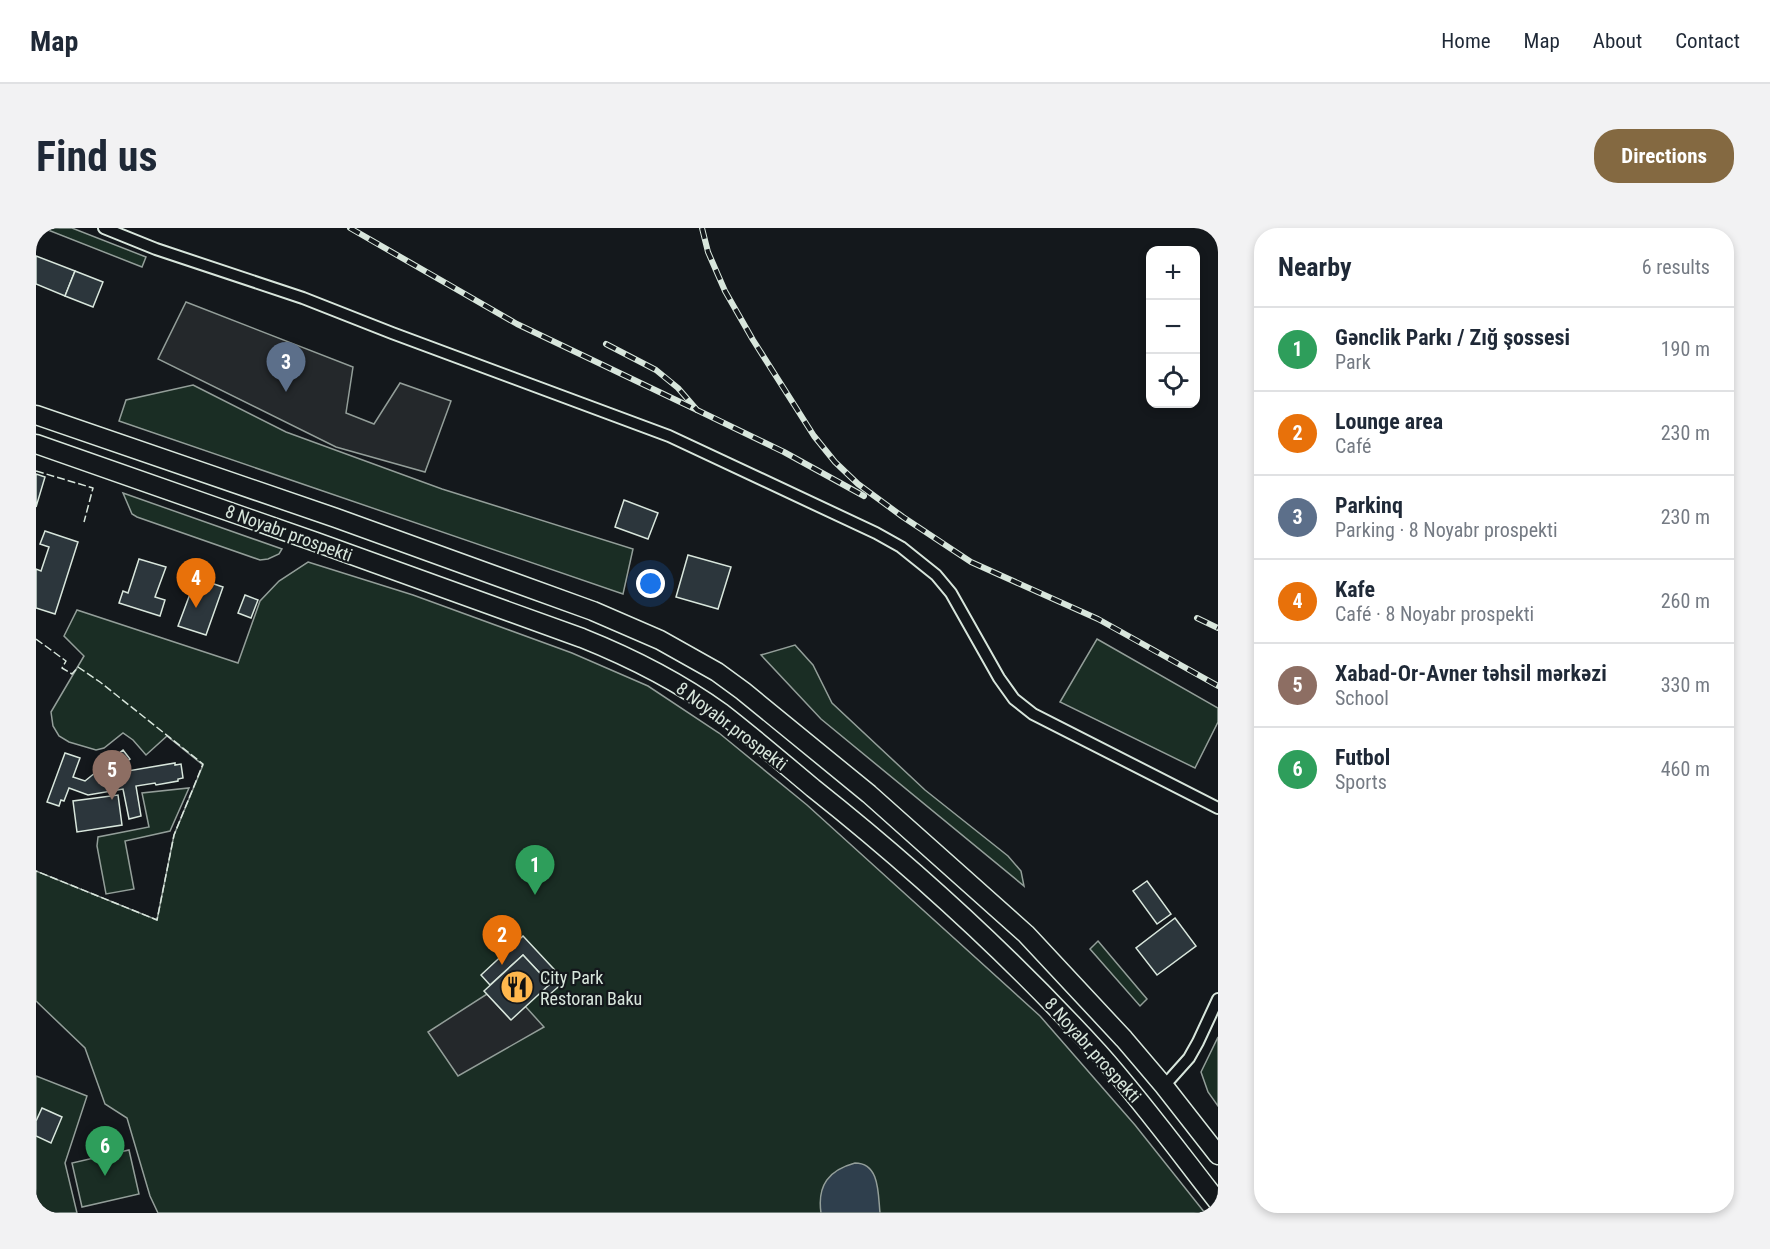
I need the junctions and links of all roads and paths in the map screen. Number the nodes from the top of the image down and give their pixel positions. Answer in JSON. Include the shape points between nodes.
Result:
{"nodes":[{"id":1,"x":104,"y":228,"type":"edge"},
{"id":2,"x":36,"y":415,"type":"edge"},
{"id":3,"x":36,"y":444,"type":"edge"},
{"id":4,"x":1218,"y":808,"type":"edge"},
{"id":5,"x":1218,"y":999,"type":"edge"},
{"id":6,"x":1164,"y":1086,"type":"junction"},
{"id":7,"x":1218,"y":1155,"type":"edge"},
{"id":8,"x":1218,"y":1202,"type":"edge"}],
"edges":[{"from":1,"to":4,"type":"street","via":[[303,298],[669,436],[876,532],[936,574],[1014,699],[1054,726]]},
{"from":2,"to":6,"type":"highway","name":"8 Noyabr prospekti","via":[[593,611],[684,652],[725,678],[869,794],[1011,920]]},
{"from":3,"to":8,"type":"highway","name":"8 Noyabr prospekti","via":[[582,638],[646,666],[698,697],[847,815],[990,940],[1101,1055]]},
{"from":5,"to":6,"type":"street","via":[[1189,1058]]},
{"from":6,"to":7,"type":"highway","name":"8 Noyabr prospekti"}]}
